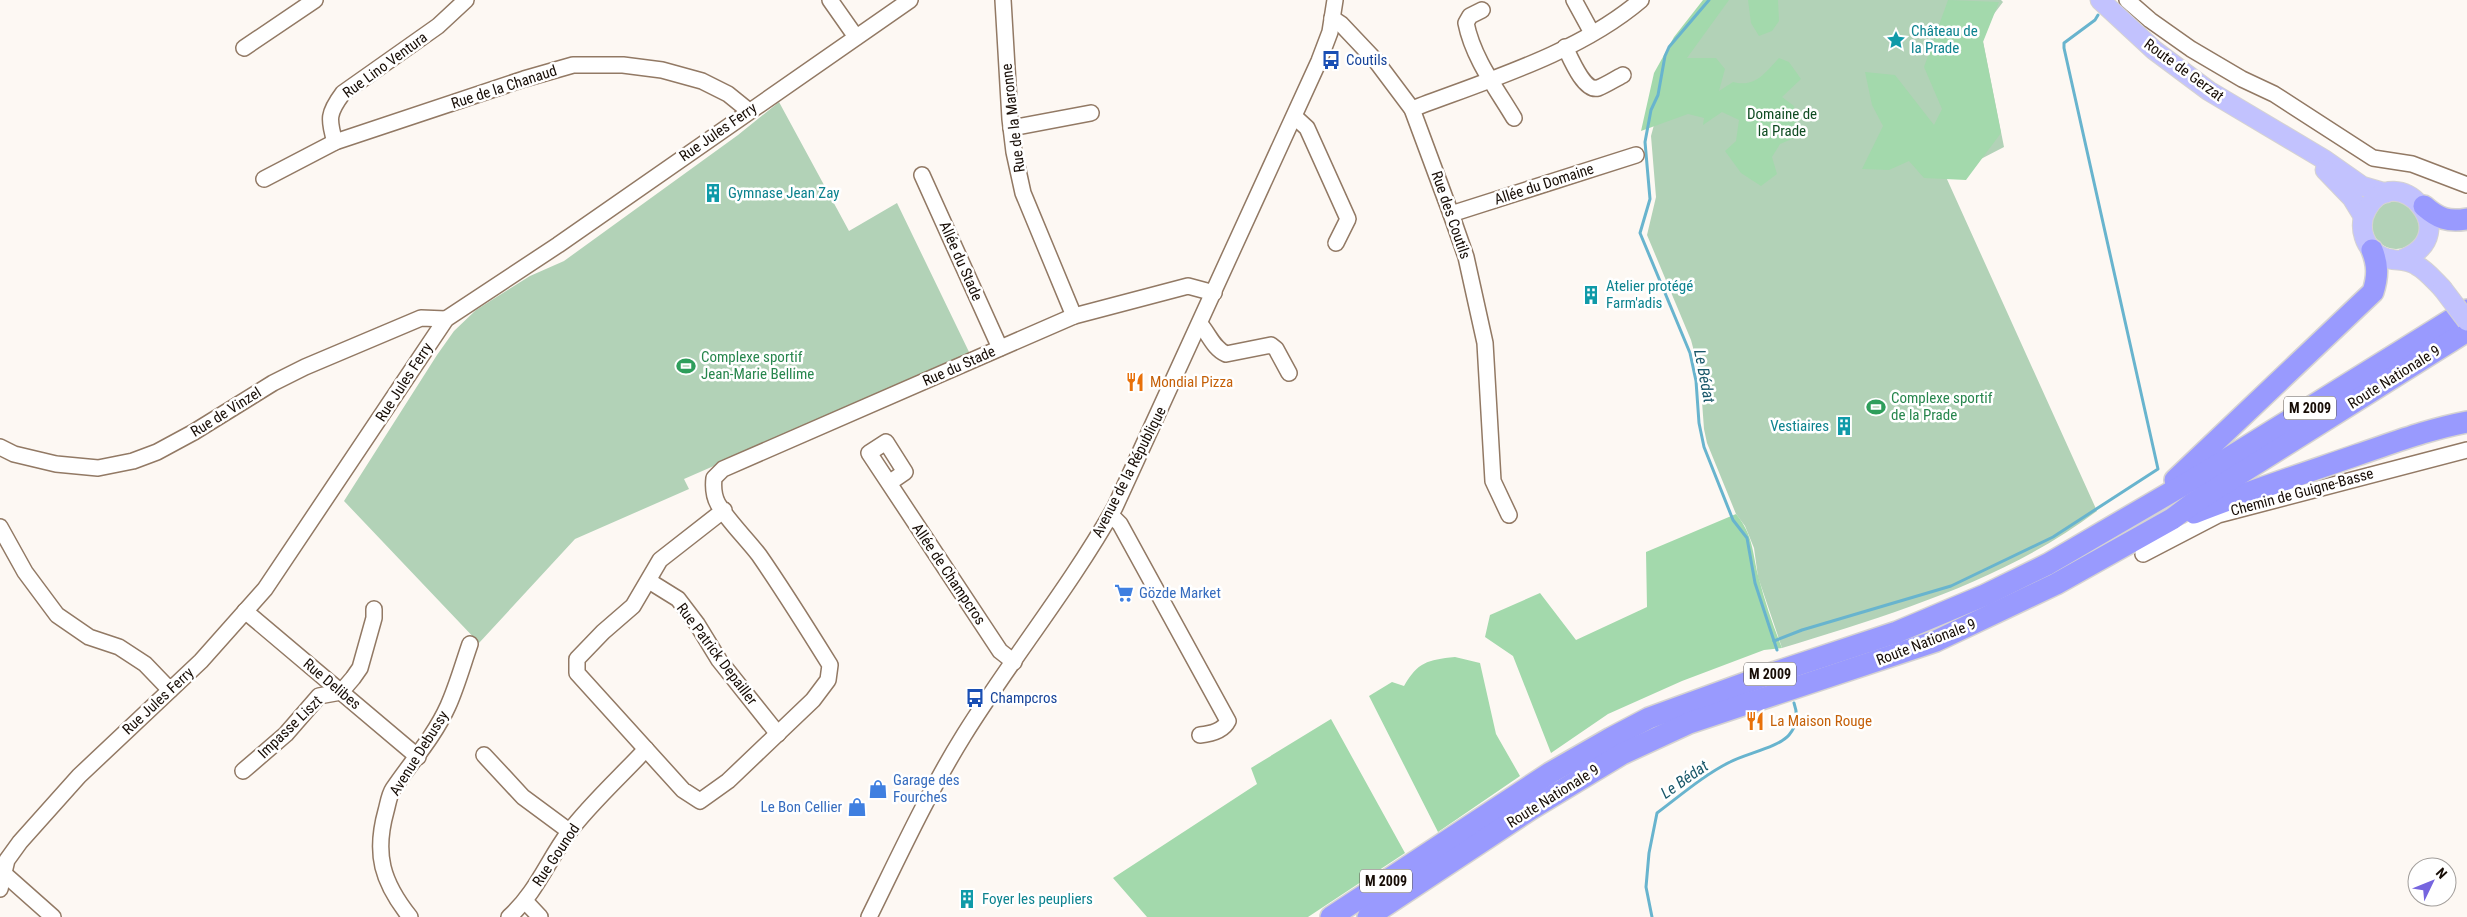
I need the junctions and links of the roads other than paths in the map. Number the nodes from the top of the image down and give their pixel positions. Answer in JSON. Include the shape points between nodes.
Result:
{"nodes":[{"id":1,"x":315,"y":0,"type":"edge"},
{"id":2,"x":466,"y":0,"type":"edge"},
{"id":3,"x":830,"y":0,"type":"edge"},
{"id":4,"x":910,"y":0,"type":"edge"},
{"id":5,"x":1003,"y":0,"type":"edge"},
{"id":6,"x":1335,"y":0,"type":"edge"},
{"id":7,"x":1574,"y":0,"type":"edge"},
{"id":8,"x":1641,"y":0,"type":"edge"},
{"id":9,"x":2100,"y":0,"type":"edge"},
{"id":10,"x":2127,"y":0,"type":"edge"},
{"id":11,"x":1482,"y":10,"type":"dead end"},
{"id":12,"x":1332,"y":18,"type":"junction"},
{"id":13,"x":1592,"y":33,"type":"junction"},
{"id":14,"x":856,"y":37,"type":"junction"},
{"id":15,"x":1565,"y":47,"type":"junction"},
{"id":16,"x":244,"y":48,"type":"dead end"},
{"id":17,"x":1622,"y":75,"type":"dead end"},
{"id":18,"x":1491,"y":79,"type":"junction"},
{"id":19,"x":1412,"y":109,"type":"junction"},
{"id":20,"x":749,"y":111,"type":"junction"},
{"id":21,"x":1091,"y":113,"type":"dead end"},
{"id":22,"x":1295,"y":117,"type":"junction"},
{"id":23,"x":1514,"y":118,"type":"dead end"},
{"id":24,"x":1011,"y":128,"type":"junction"},
{"id":25,"x":2274,"y":131,"type":"junction"},
{"id":26,"x":335,"y":142,"type":"junction"},
{"id":27,"x":1636,"y":155,"type":"dead end"},
{"id":28,"x":922,"y":175,"type":"dead end"},
{"id":29,"x":264,"y":179,"type":"dead end"},
{"id":30,"x":2467,"y":184,"type":"edge"},
{"id":31,"x":2386,"y":193,"type":"junction"},
{"id":32,"x":2424,"y":206,"type":"junction"},
{"id":33,"x":1452,"y":214,"type":"junction"},
{"id":34,"x":2364,"y":216,"type":"junction"},
{"id":35,"x":2467,"y":219,"type":"edge"},
{"id":36,"x":2427,"y":241,"type":"junction"},
{"id":37,"x":1336,"y":243,"type":"dead end"},
{"id":38,"x":2372,"y":250,"type":"junction"},
{"id":39,"x":2403,"y":259,"type":"junction"},
{"id":40,"x":2442,"y":288,"type":"junction"},
{"id":41,"x":1214,"y":293,"type":"junction"},
{"id":42,"x":2467,"y":310,"type":"edge"},
{"id":43,"x":1074,"y":316,"type":"junction"},
{"id":44,"x":446,"y":320,"type":"junction"},
{"id":45,"x":2467,"y":321,"type":"edge"},
{"id":46,"x":1200,"y":324,"type":"junction"},
{"id":47,"x":2467,"y":331,"type":"edge"},
{"id":48,"x":1000,"y":348,"type":"junction"},
{"id":49,"x":1289,"y":373,"type":"dead end"},
{"id":50,"x":2467,"y":422,"type":"edge"},
{"id":51,"x":0,"y":447,"type":"edge"},
{"id":52,"x":2467,"y":450,"type":"edge"},
{"id":53,"x":889,"y":483,"type":"dead end"},
{"id":54,"x":2152,"y":502,"type":"junction"},
{"id":55,"x":724,"y":510,"type":"junction"},
{"id":56,"x":1111,"y":515,"type":"junction"},
{"id":57,"x":1509,"y":515,"type":"dead end"},
{"id":58,"x":2172,"y":520,"type":"junction"},
{"id":59,"x":0,"y":527,"type":"edge"},
{"id":60,"x":2143,"y":554,"type":"dead end"},
{"id":61,"x":650,"y":580,"type":"junction"},
{"id":62,"x":374,"y":609,"type":"dead end"},
{"id":63,"x":245,"y":611,"type":"junction"},
{"id":64,"x":470,"y":644,"type":"dead end"},
{"id":65,"x":1014,"y":662,"type":"junction"},
{"id":66,"x":170,"y":690,"type":"junction"},
{"id":67,"x":341,"y":692,"type":"junction"},
{"id":68,"x":778,"y":734,"type":"junction"},
{"id":69,"x":1200,"y":735,"type":"dead end"},
{"id":70,"x":646,"y":749,"type":"junction"},
{"id":71,"x":484,"y":755,"type":"dead end"},
{"id":72,"x":418,"y":757,"type":"junction"},
{"id":73,"x":243,"y":771,"type":"dead end"},
{"id":74,"x":569,"y":831,"type":"junction"},
{"id":75,"x":895,"y":863,"type":"junction"},
{"id":76,"x":3,"y":872,"type":"edge"},
{"id":77,"x":0,"y":889,"type":"edge"},
{"id":78,"x":525,"y":901,"type":"junction"},
{"id":79,"x":53,"y":917,"type":"edge"},
{"id":80,"x":410,"y":917,"type":"edge"},
{"id":81,"x":509,"y":917,"type":"edge"},
{"id":82,"x":540,"y":917,"type":"edge"},
{"id":83,"x":861,"y":917,"type":"edge"},
{"id":84,"x":870,"y":917,"type":"edge"},
{"id":85,"x":1331,"y":917,"type":"edge"},
{"id":86,"x":1368,"y":917,"type":"edge"}],
"edges":[{"from":1,"to":16,"type":"street"},
{"from":2,"to":26,"type":"street","name":"Rue Lino Ventura","via":[[438,26],[343,93],[329,122]]},
{"from":3,"to":14,"type":"street"},
{"from":4,"to":14,"type":"street","name":"Rue Jules Ferry"},
{"from":5,"to":24,"type":"street","name":"Rue de la Maronne"},
{"from":6,"to":12,"type":"street","name":"Avenue de la République"},
{"from":7,"to":13,"type":"street"},
{"from":8,"to":13,"type":"street","via":[[1618,20]]},
{"from":9,"to":25,"type":"main road","name":"Route de Gerzat","via":[[2173,65]]},
{"from":10,"to":30,"type":"street","via":[[2191,49],[2274,94],[2373,158],[2412,164]]},
{"from":11,"to":18,"type":"street","via":[[1470,16],[1466,23],[1475,53]]},
{"from":12,"to":19,"type":"street","name":"Rue des Coutils","via":[[1376,61]]},
{"from":12,"to":22,"type":"street","name":"Avenue de la République","via":[[1320,61]]},
{"from":13,"to":15,"type":"street"},
{"from":14,"to":20,"type":"street","name":"Rue Jules Ferry"},
{"from":15,"to":17,"type":"street","via":[[1583,80],[1592,88]]},
{"from":15,"to":18,"type":"street"},
{"from":18,"to":19,"type":"street"},
{"from":18,"to":23,"type":"street"},
{"from":19,"to":33,"type":"street","name":"Rue des Coutils"},
{"from":20,"to":26,"type":"street","name":"Rue de la Chanaud","via":[[728,94],[702,81],[662,70],[573,65]]},
{"from":20,"to":44,"type":"street","name":"Rue Jules Ferry"},
{"from":21,"to":24,"type":"street"},
{"from":22,"to":37,"type":"street","via":[[1307,128],[1348,219]]},
{"from":22,"to":41,"type":"street","name":"Avenue de la République"},
{"from":24,"to":43,"type":"street","name":"Rue de la Maronne","via":[[1023,193]]},
{"from":25,"to":31,"type":"main road","name":"Route de Gerzat","via":[[2362,186]]},
{"from":25,"to":34,"type":"main road","name":"Route de Gerzat","via":[[2338,182]]},
{"from":26,"to":29,"type":"street","name":"Rue de la Chanaud"},
{"from":27,"to":33,"type":"street","name":"Allée du Domaine"},
{"from":28,"to":48,"type":"street","name":"Allée du Stade"},
{"from":31,"to":32,"type":"main road","via":[[2407,194]]},
{"from":31,"to":34,"type":"main road","via":[[2372,202]]},
{"from":32,"to":35,"type":"highway","via":[[2446,221]]},
{"from":32,"to":36,"type":"main road","via":[[2430,223]]},
{"from":33,"to":57,"type":"street","name":"Rue des Coutils","via":[[1466,257],[1485,343],[1493,481]]},
{"from":34,"to":38,"type":"main road","via":[[2363,234]]},
{"from":36,"to":39,"type":"main road","via":[[2413,256]]},
{"from":36,"to":40,"type":"main road","via":[[2429,258]]},
{"from":38,"to":39,"type":"main road","via":[[2386,258]]},
{"from":38,"to":54,"type":"highway","via":[[2377,266],[2373,292]]},
{"from":39,"to":40,"type":"main road","via":[[2416,265]]},
{"from":40,"to":45,"type":"main road","bridge":true},
{"from":41,"to":43,"type":"street","name":"Rue du Stade","via":[[1188,286]]},
{"from":41,"to":46,"type":"street","name":"Avenue de la République"},
{"from":42,"to":54,"type":"highway","name":"Route Nationale 9","number":"M 2009"},
{"from":43,"to":48,"type":"street","name":"Rue du Stade"},
{"from":44,"to":51,"type":"street","name":"Rue de Vinzel","via":[[421,318],[305,367],[273,382],[164,448],[133,461],[98,468],[56,464],[14,454]]},
{"from":44,"to":63,"type":"street","name":"Rue Jules Ferry","via":[[270,581]]},
{"from":46,"to":49,"type":"street","via":[[1217,348],[1226,354],[1271,344]]},
{"from":46,"to":56,"type":"street","name":"Avenue de la République"},
{"from":47,"to":58,"type":"highway","name":"Route Nationale 9","number":"M 2009","via":[[2192,504]]},
{"from":48,"to":55,"type":"street","name":"Rue du Stade","via":[[723,469],[714,478],[713,492]]},
{"from":50,"to":58,"type":"highway","via":[[2376,448]]},
{"from":52,"to":60,"type":"street","name":"Chemin de Guigne-Basse","via":[[2218,515]]},
{"from":53,"to":65,"type":"street","name":"Allée de Champcros","via":[[1000,651]]},
{"from":54,"to":85,"type":"highway","name":"Route Nationale 9","number":"M 2009","via":[[2048,564],[1985,595],[1888,635],[1649,718],[1584,753]]},
{"from":55,"to":61,"type":"street","via":[[660,560]]},
{"from":55,"to":68,"type":"street","via":[[759,555],[830,665],[828,680],[814,700]]},
{"from":56,"to":65,"type":"street","name":"Avenue de la République","via":[[1076,573]]},
{"from":56,"to":69,"type":"street","via":[[1120,524],[1228,721],[1226,726]]},
{"from":58,"to":86,"type":"highway","name":"Route Nationale 9","number":"M 2009","via":[[2056,584],[1936,641],[1689,723],[1622,754],[1531,809]]},
{"from":59,"to":66,"type":"street","via":[[25,572],[57,615],[89,637],[119,646],[145,664]]},
{"from":61,"to":68,"type":"street","name":"Rue Patrick Depailler","via":[[678,599],[719,660]]},
{"from":61,"to":70,"type":"street","via":[[633,606],[577,659],[578,674]]},
{"from":62,"to":67,"type":"street","via":[[360,668]]},
{"from":63,"to":66,"type":"street","name":"Rue Jules Ferry"},
{"from":63,"to":67,"type":"street","name":"Rue Delibes"},
{"from":64,"to":72,"type":"street","name":"Avenue Debussy","via":[[448,706]]},
{"from":65,"to":75,"type":"street","name":"Avenue de la République","via":[[947,762]]},
{"from":66,"to":76,"type":"street","name":"Rue Jules Ferry","via":[[73,783],[20,842]]},
{"from":67,"to":72,"type":"street","name":"Rue Delibes"},
{"from":67,"to":73,"type":"street","name":"Impasse Liszt","via":[[319,696],[286,734]]},
{"from":68,"to":70,"type":"street","via":[[728,781],[700,801],[683,790]]},
{"from":70,"to":74,"type":"street","name":"Rue Gounod"},
{"from":71,"to":74,"type":"street","via":[[524,798]]},
{"from":72,"to":80,"type":"street","name":"Avenue Debussy","via":[[392,791],[380,834],[386,880],[397,902]]},
{"from":74,"to":78,"type":"street","name":"Rue Gounod"},
{"from":75,"to":83,"type":"street","name":"Avenue de la République"},
{"from":75,"to":84,"type":"street","name":"Avenue de la République"},
{"from":76,"to":77,"type":"street","name":"Rue Jules Ferry"},
{"from":76,"to":79,"type":"street"},
{"from":78,"to":81,"type":"street","name":"Rue Gounod"},
{"from":78,"to":82,"type":"street"}]}
